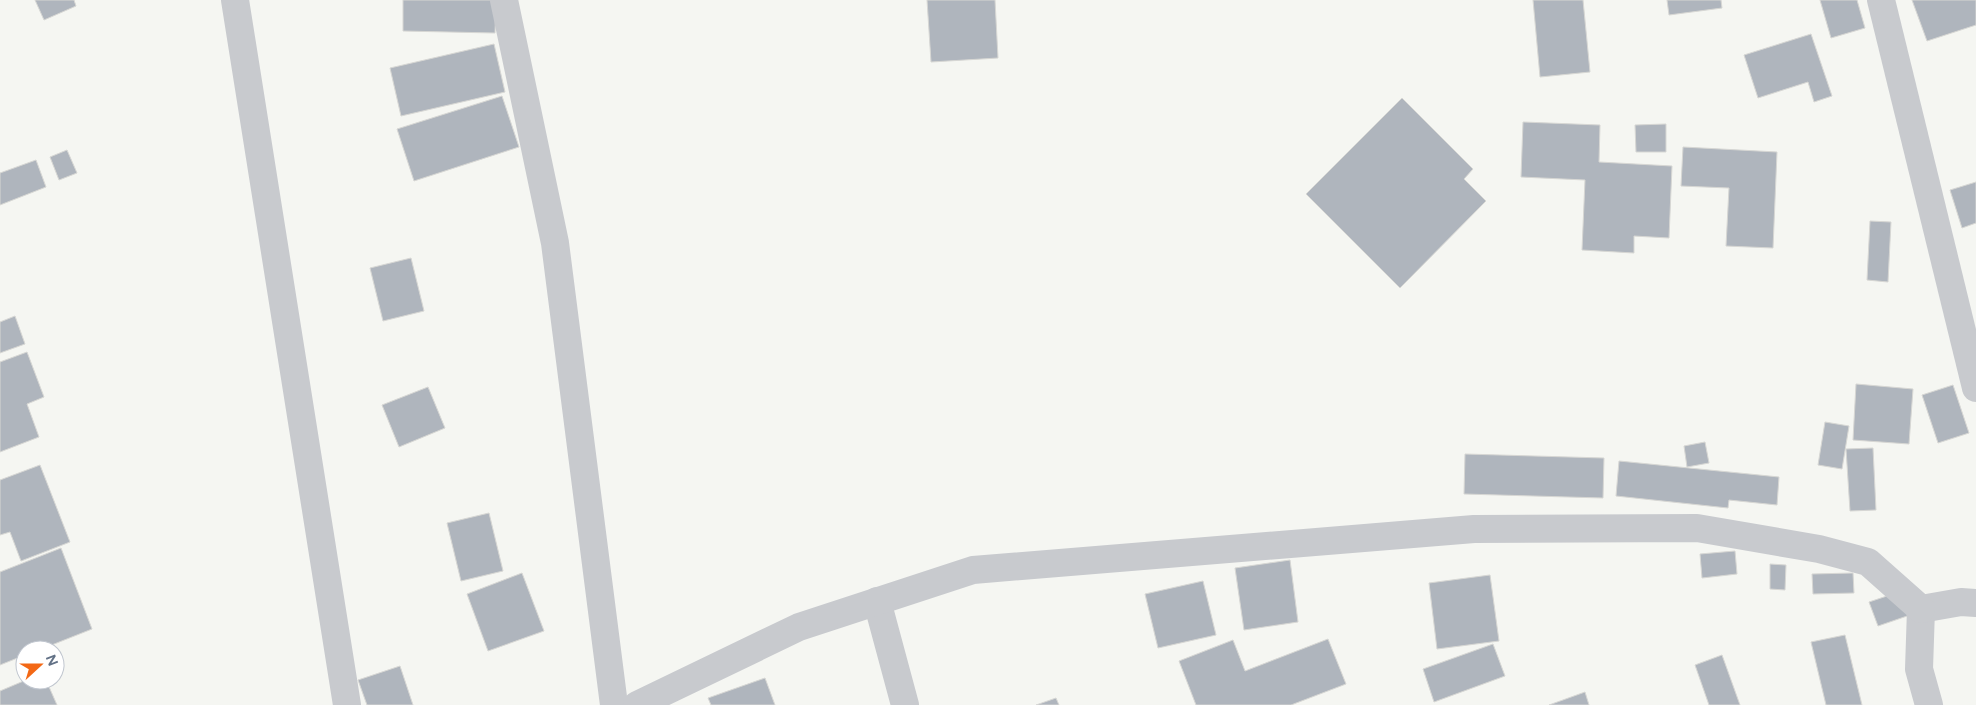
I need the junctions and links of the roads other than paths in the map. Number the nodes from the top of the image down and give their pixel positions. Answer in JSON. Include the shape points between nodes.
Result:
{"nodes":[{"id":1,"x":235,"y":0,"type":"edge"},
{"id":2,"x":504,"y":0,"type":"edge"},
{"id":3,"x":1881,"y":0,"type":"edge"},
{"id":4,"x":1976,"y":388,"type":"edge"},
{"id":5,"x":877,"y":601,"type":"junction"},
{"id":6,"x":1976,"y":603,"type":"edge"},
{"id":7,"x":1921,"y":609,"type":"junction"},
{"id":8,"x":347,"y":705,"type":"edge"},
{"id":9,"x":614,"y":705,"type":"edge"},
{"id":10,"x":637,"y":705,"type":"edge"},
{"id":11,"x":906,"y":705,"type":"edge"},
{"id":12,"x":1929,"y":705,"type":"edge"}],
"edges":[{"from":1,"to":8,"type":"street"},
{"from":2,"to":9,"type":"street","via":[[555,243]]},
{"from":3,"to":4,"type":"street"},
{"from":5,"to":7,"type":"street","via":[[973,570],[1474,529],[1697,528],[1820,549],[1868,562]]},
{"from":5,"to":10,"type":"street","via":[[799,627]]},
{"from":5,"to":11,"type":"street"},
{"from":6,"to":7,"type":"street","via":[[1961,602]]},
{"from":7,"to":12,"type":"street","via":[[1919,669]]}]}
